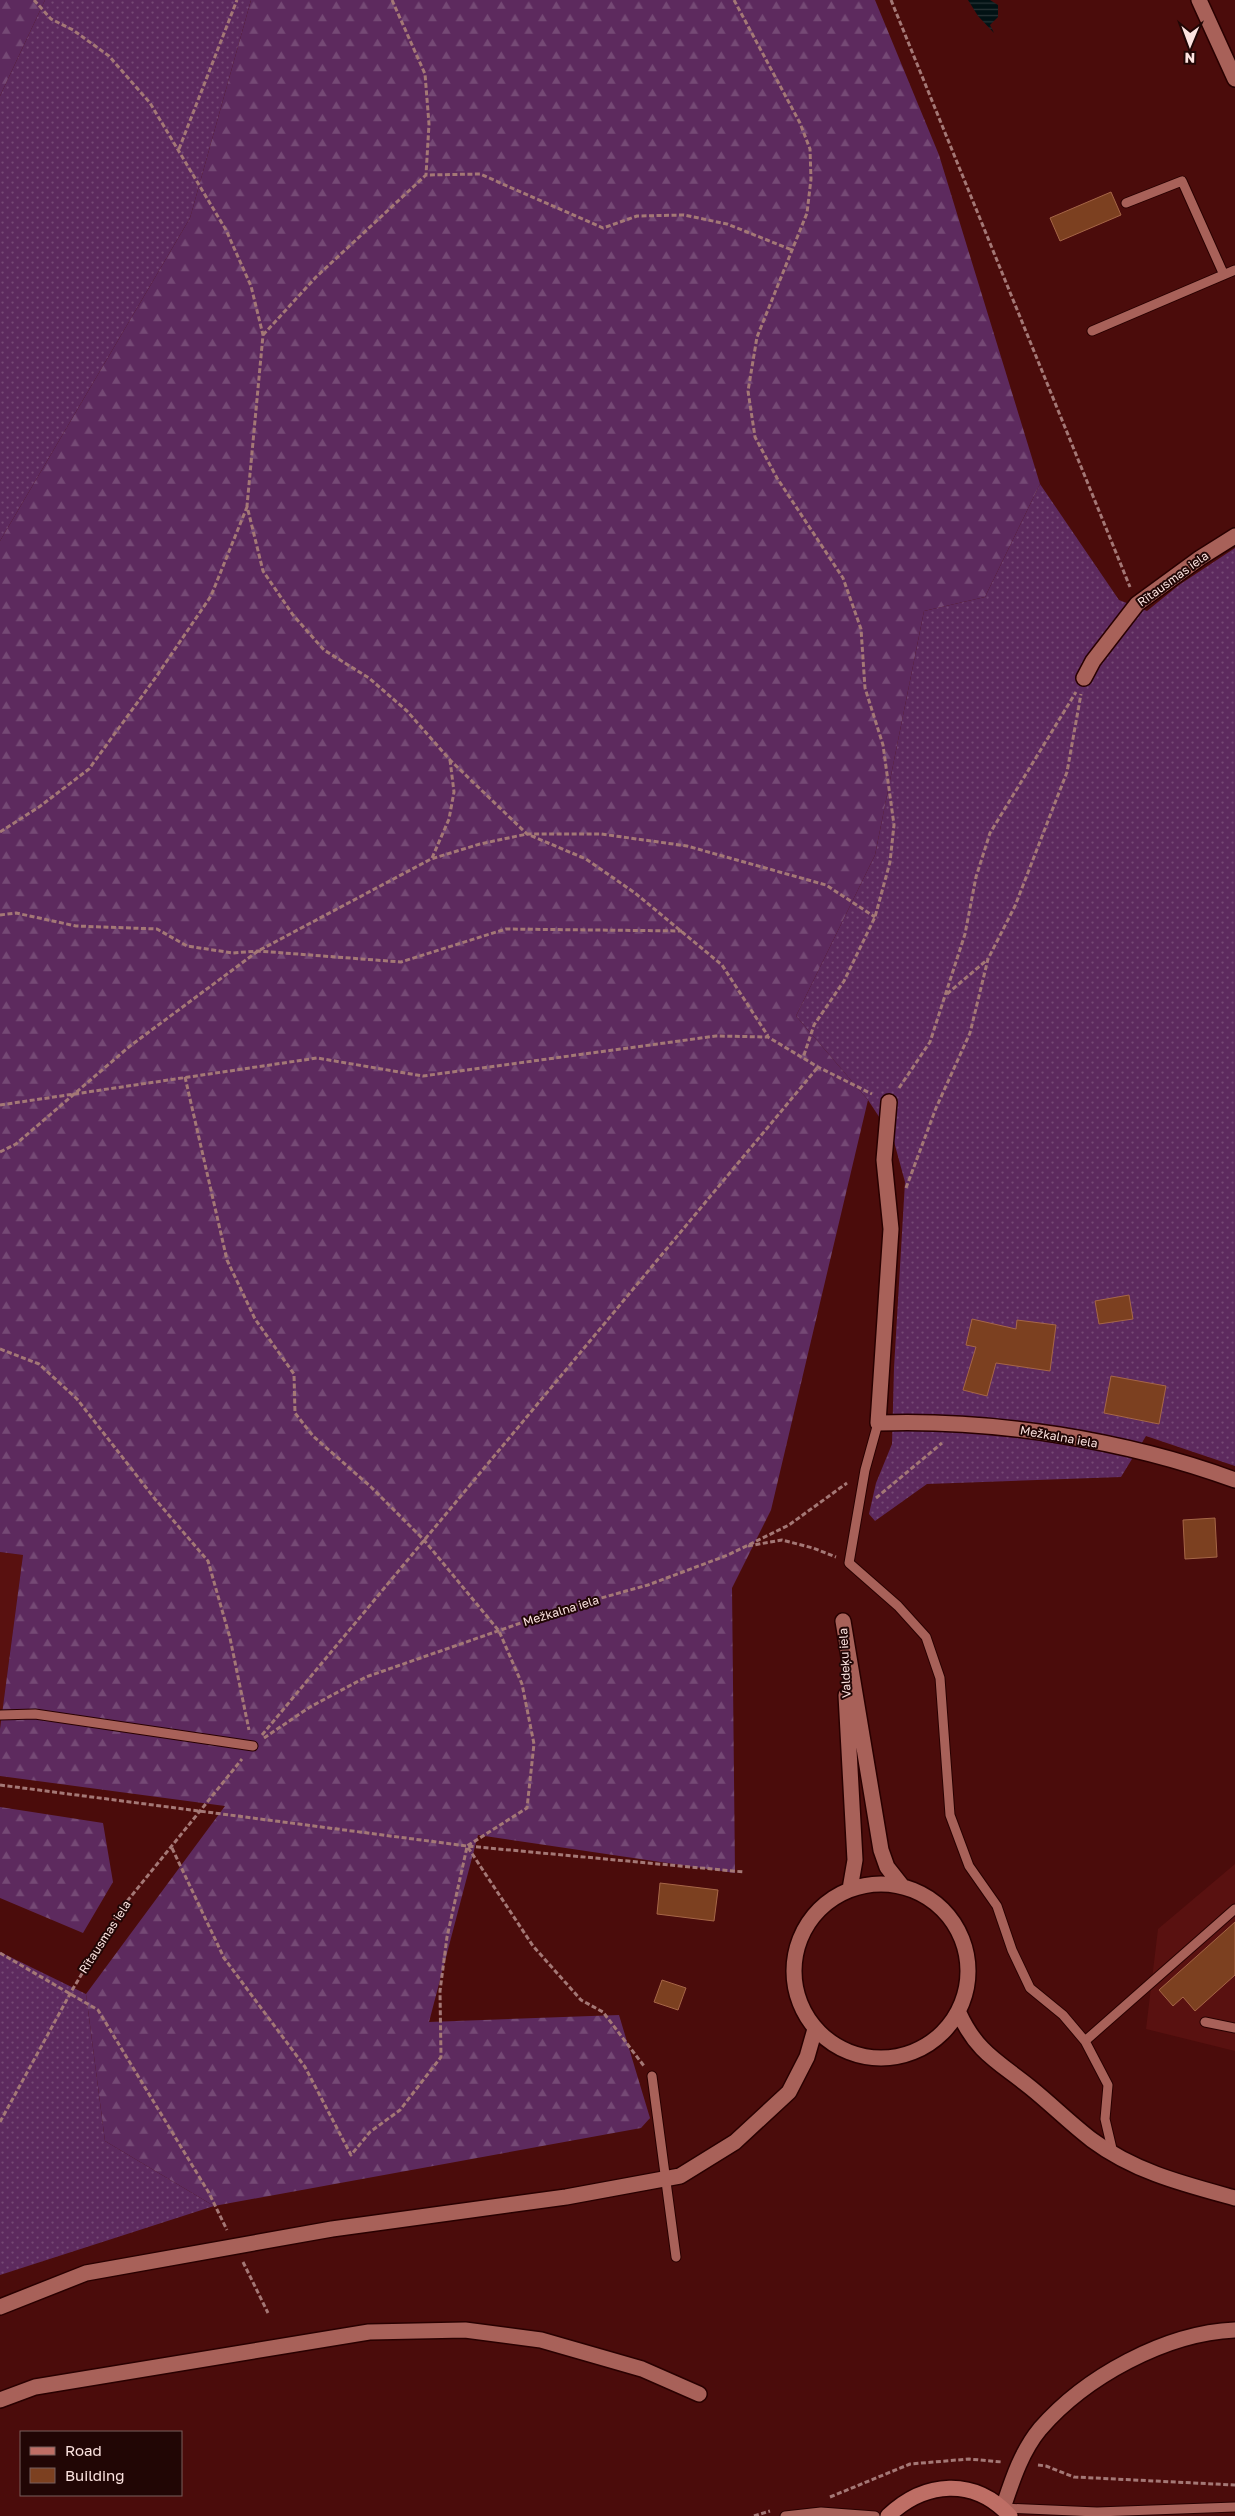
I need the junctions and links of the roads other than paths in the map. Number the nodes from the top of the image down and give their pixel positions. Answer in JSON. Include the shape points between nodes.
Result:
{"nodes":[{"id":1,"x":1199,"y":0,"type":"edge"},
{"id":2,"x":1235,"y":79,"type":"edge"},
{"id":3,"x":1126,"y":203,"type":"dead end"},
{"id":4,"x":1235,"y":270,"type":"edge"},
{"id":5,"x":1224,"y":275,"type":"junction"},
{"id":6,"x":1092,"y":331,"type":"dead end"},
{"id":7,"x":1235,"y":536,"type":"edge"},
{"id":8,"x":1084,"y":678,"type":"road end"},
{"id":9,"x":889,"y":1102,"type":"road end"},
{"id":10,"x":878,"y":1423,"type":"junction"},
{"id":11,"x":1235,"y":1480,"type":"edge"},
{"id":12,"x":0,"y":1715,"type":"edge"},
{"id":13,"x":253,"y":1746,"type":"road end"},
{"id":14,"x":902,"y":1886,"type":"junction"},
{"id":15,"x":850,"y":1889,"type":"junction"},
{"id":16,"x":1235,"y":1909,"type":"edge"},
{"id":17,"x":958,"y":2013,"type":"junction"},
{"id":18,"x":1205,"y":2022,"type":"dead end"},
{"id":19,"x":1235,"y":2028,"type":"edge"},
{"id":20,"x":815,"y":2029,"type":"junction"},
{"id":21,"x":1086,"y":2042,"type":"junction"},
{"id":22,"x":652,"y":2076,"type":"road end"},
{"id":23,"x":1113,"y":2153,"type":"junction"},
{"id":24,"x":1235,"y":2198,"type":"edge"},
{"id":25,"x":676,"y":2257,"type":"dead end"},
{"id":26,"x":0,"y":2307,"type":"edge"},
{"id":27,"x":1235,"y":2330,"type":"edge"},
{"id":28,"x":699,"y":2394,"type":"dead end"},
{"id":29,"x":0,"y":2400,"type":"edge"},
{"id":30,"x":1235,"y":2507,"type":"edge"},
{"id":31,"x":1007,"y":2512,"type":"edge"},
{"id":32,"x":785,"y":2516,"type":"edge"},
{"id":33,"x":875,"y":2516,"type":"edge"},
{"id":34,"x":888,"y":2516,"type":"edge"}],
"edges":[{"from":1,"to":2,"type":"street"},
{"from":3,"to":5,"type":"lane","via":[[1182,180]]},
{"from":4,"to":5,"type":"lane"},
{"from":5,"to":6,"type":"lane"},
{"from":7,"to":8,"type":"street","name":"Rītausmas iela","via":[[1137,604],[1093,661]]},
{"from":9,"to":10,"type":"street","via":[[884,1160],[891,1229]]},
{"from":10,"to":11,"type":"street","name":"Mežkalna iela","via":[[925,1421],[1018,1429],[1151,1453]]},
{"from":10,"to":21,"type":"lane","via":[[865,1470],[848,1562],[898,1606],[926,1637],[940,1678],[950,1815],[970,1866],[997,1906],[1012,1950],[1030,1988],[1063,2015]]},
{"from":12,"to":13,"type":"lane","via":[[35,1714]]},
{"from":14,"to":15,"type":"street","via":[[876,1884]]},
{"from":14,"to":15,"type":"street","name":"Valdeķu iela","via":[[887,1867],[881,1850],[842,1621],[855,1860]]},
{"from":14,"to":17,"type":"street","via":[[924,1894],[942,1908],[963,1940],[969,1969],[967,1992]]},
{"from":15,"to":20,"type":"street","via":[[829,1901],[812,1918],[800,1938],[794,1962],[796,1993],[801,2009]]},
{"from":16,"to":21,"type":"lane"},
{"from":17,"to":20,"type":"street","via":[[945,2032],[927,2046],[906,2056],[889,2059],[850,2054],[831,2044]]},
{"from":17,"to":23,"type":"street","via":[[980,2049],[1032,2088],[1092,2140]]},
{"from":18,"to":19,"type":"lane"},
{"from":20,"to":26,"type":"street","via":[[807,2058],[788,2092],[735,2142],[680,2176],[566,2197],[332,2229],[86,2273]]},
{"from":21,"to":23,"type":"lane","via":[[1108,2085],[1105,2119]]},
{"from":22,"to":25,"type":"lane"},
{"from":23,"to":24,"type":"street","via":[[1162,2177]]},
{"from":27,"to":31,"type":"street","via":[[1220,2330],[1165,2344],[1080,2391],[1040,2430],[1014,2475]]},
{"from":28,"to":29,"type":"street","via":[[642,2369],[541,2340],[466,2330],[369,2332],[35,2387]]},
{"from":30,"to":31,"type":"lane"},
{"from":31,"to":34,"type":"street","via":[[982,2494],[958,2488],[938,2488],[902,2503]]},
{"from":32,"to":33,"type":"lane","via":[[821,2512]]}]}
